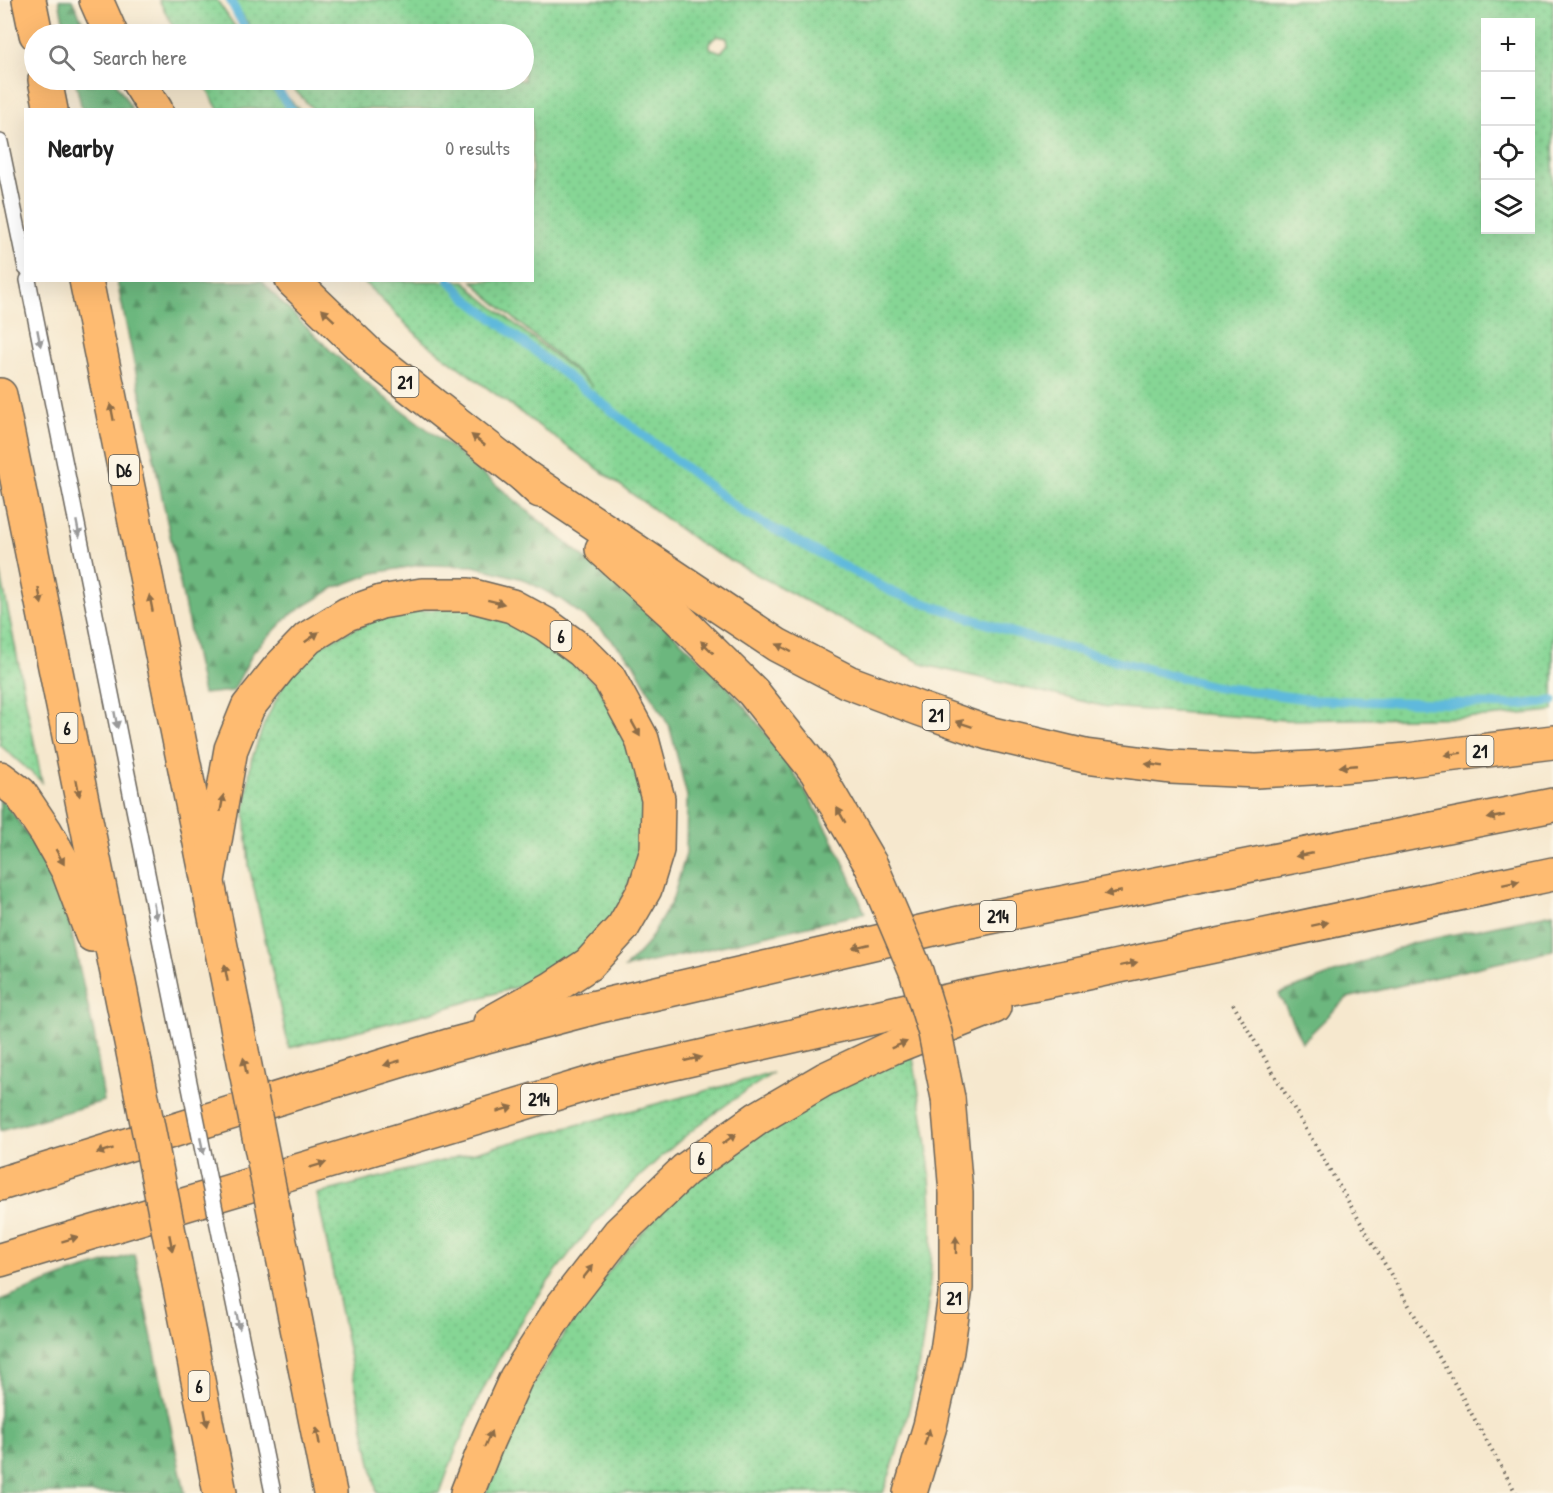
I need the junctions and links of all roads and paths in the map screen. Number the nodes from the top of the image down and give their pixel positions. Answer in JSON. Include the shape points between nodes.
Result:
{"nodes":[{"id":1,"x":29,"y":0,"type":"edge"},
{"id":2,"x":96,"y":0,"type":"edge"},
{"id":3,"x":34,"y":24,"type":"edge"},
{"id":4,"x":107,"y":24,"type":"edge"},
{"id":5,"x":47,"y":90,"type":"edge"},
{"id":6,"x":143,"y":90,"type":"edge"},
{"id":7,"x":51,"y":108,"type":"edge"},
{"id":8,"x":155,"y":108,"type":"edge"},
{"id":9,"x":0,"y":142,"type":"edge"},
{"id":10,"x":24,"y":258,"type":"edge"},
{"id":11,"x":28,"y":282,"type":"edge"},
{"id":12,"x":86,"y":282,"type":"edge"},
{"id":13,"x":294,"y":282,"type":"edge"},
{"id":14,"x":0,"y":395,"type":"edge"},
{"id":15,"x":524,"y":476,"type":"junction"},
{"id":16,"x":163,"y":660,"type":"joint"},
{"id":17,"x":1553,"y":742,"type":"edge"},
{"id":18,"x":0,"y":778,"type":"edge"},
{"id":19,"x":1553,"y":805,"type":"edge"},
{"id":20,"x":1553,"y":874,"type":"edge"},
{"id":21,"x":208,"y":881,"type":"junction"},
{"id":22,"x":1072,"y":976,"type":"junction"},
{"id":23,"x":1233,"y":1004,"type":"dead end"},
{"id":24,"x":448,"y":1046,"type":"junction"},
{"id":25,"x":135,"y":1062,"type":"junction"},
{"id":26,"x":0,"y":1184,"type":"edge"},
{"id":27,"x":5,"y":1260,"type":"edge"},
{"id":28,"x":220,"y":1493,"type":"edge"},
{"id":29,"x":273,"y":1493,"type":"edge"},
{"id":30,"x":330,"y":1493,"type":"edge"},
{"id":31,"x":466,"y":1493,"type":"edge"},
{"id":32,"x":910,"y":1493,"type":"edge"},
{"id":33,"x":1516,"y":1493,"type":"edge"}],
"edges":[{"from":1,"to":3,"type":"highway"},
{"from":2,"to":4,"type":"highway"},
{"from":5,"to":7,"type":"highway"},
{"from":6,"to":8,"type":"highway"},
{"from":9,"to":10,"type":"lane"},
{"from":11,"to":29,"type":"lane","one_way":true,"bridge":true},
{"from":16,"to":12,"type":"highway","number":"D6","one_way":true},
{"from":15,"to":13,"type":"highway","number":"21","one_way":true,"via":[[371,356]]},
{"from":14,"to":25,"type":"highway","number":"6","one_way":true},
{"from":17,"to":15,"type":"highway","number":"21","one_way":true,"via":[[1407,760],[1256,771],[1170,767],[1085,756],[988,733],[848,681],[777,645]]},
{"from":32,"to":15,"type":"highway","number":"21","one_way":true,"bridge":true,"via":[[947,1351],[956,1288],[956,1193],[948,1098],[935,1033],[916,971],[871,865],[816,771],[753,692]]},
{"from":16,"to":21,"type":"highway","number":"6"},
{"from":18,"to":25,"type":"highway","number":"6","one_way":true,"via":[[20,794],[68,872]]},
{"from":19,"to":24,"type":"highway","number":"214","one_way":true,"via":[[944,927],[596,1007]]},
{"from":22,"to":20,"type":"highway","number":"214","one_way":true},
{"from":21,"to":24,"type":"highway","number":"6","one_way":true,"via":[[231,749],[248,707],[308,638],[347,614],[381,602],[422,595],[469,595],[512,606],[545,624],[582,651],[609,678],[642,739],[658,799],[657,850],[640,899],[623,927],[589,964]]},
{"from":30,"to":21,"type":"highway","number":"6","one_way":true,"bridge":true},
{"from":27,"to":22,"type":"highway","number":"214","one_way":true,"via":[[608,1078]]},
{"from":31,"to":22,"type":"highway","number":"6","one_way":true,"via":[[516,1378],[563,1305],[619,1233],[685,1170],[758,1118],[825,1079],[891,1048]]},
{"from":23,"to":33,"type":"path"},
{"from":24,"to":26,"type":"highway","number":"214","one_way":true},
{"from":25,"to":28,"type":"highway","number":"6","one_way":true,"bridge":true}]}
